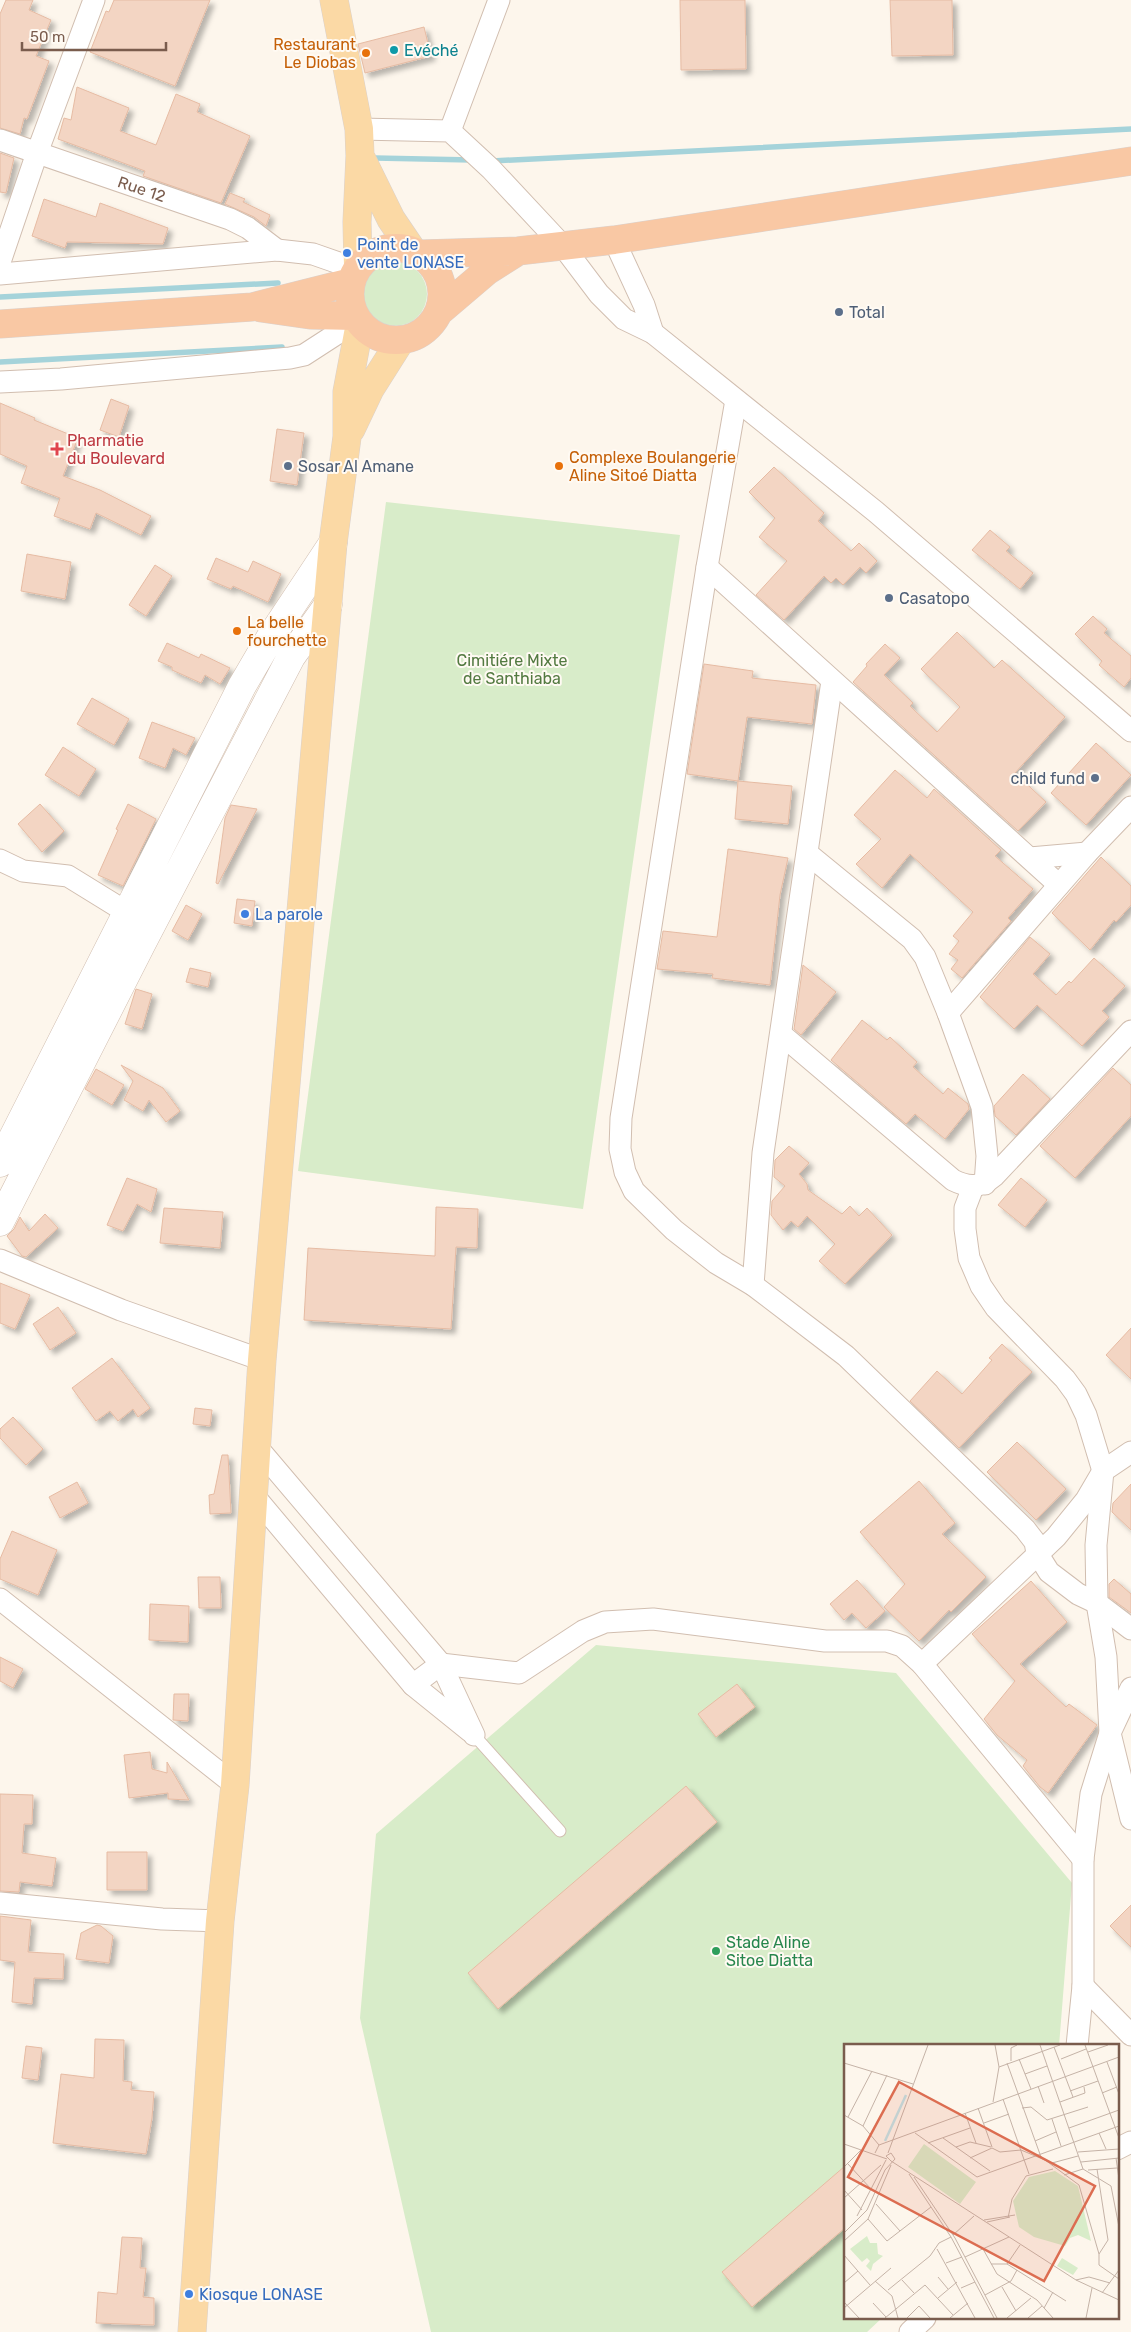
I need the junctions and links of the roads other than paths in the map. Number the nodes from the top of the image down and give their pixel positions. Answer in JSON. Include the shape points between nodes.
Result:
{"nodes":[{"id":1,"x":94,"y":0,"type":"edge"},
{"id":2,"x":334,"y":0,"type":"edge"},
{"id":3,"x":499,"y":0,"type":"edge"},
{"id":4,"x":450,"y":131,"type":"junction"},
{"id":5,"x":0,"y":140,"type":"edge"},
{"id":6,"x":359,"y":143,"type":"junction"},
{"id":7,"x":37,"y":153,"type":"junction"},
{"id":8,"x":1131,"y":161,"type":"edge"},
{"id":9,"x":614,"y":240,"type":"junction"},
{"id":10,"x":562,"y":245,"type":"junction"},
{"id":11,"x":277,"y":250,"type":"junction"},
{"id":12,"x":518,"y":251,"type":"junction"},
{"id":13,"x":416,"y":252,"type":"junction"},
{"id":14,"x":0,"y":262,"type":"edge"},
{"id":15,"x":355,"y":272,"type":"junction"},
{"id":16,"x":0,"y":274,"type":"edge"},
{"id":17,"x":252,"y":307,"type":"junction"},
{"id":18,"x":440,"y":311,"type":"junction"},
{"id":19,"x":358,"y":320,"type":"junction"},
{"id":20,"x":0,"y":324,"type":"edge"},
{"id":21,"x":653,"y":333,"type":"junction"},
{"id":22,"x":401,"y":340,"type":"junction"},
{"id":23,"x":0,"y":382,"type":"edge"},
{"id":24,"x":736,"y":400,"type":"junction"},
{"id":25,"x":347,"y":438,"type":"junction"},
{"id":26,"x":333,"y":543,"type":"junction"},
{"id":27,"x":707,"y":566,"type":"junction"},
{"id":28,"x":328,"y":605,"type":"junction"},
{"id":29,"x":832,"y":681,"type":"junction"},
{"id":30,"x":1131,"y":731,"type":"edge"},
{"id":31,"x":1131,"y":806,"type":"edge"},
{"id":32,"x":1088,"y":853,"type":"junction"},
{"id":33,"x":808,"y":854,"type":"junction"},
{"id":34,"x":1030,"y":858,"type":"junction"},
{"id":35,"x":0,"y":860,"type":"edge"},
{"id":36,"x":1059,"y":885,"type":"junction"},
{"id":37,"x":128,"y":913,"type":"junction"},
{"id":38,"x":948,"y":1012,"type":"junction"},
{"id":39,"x":1131,"y":1031,"type":"edge"},
{"id":40,"x":782,"y":1035,"type":"junction"},
{"id":41,"x":0,"y":1164,"type":"edge"},
{"id":42,"x":979,"y":1185,"type":"junction"},
{"id":43,"x":0,"y":1222,"type":"edge"},
{"id":44,"x":0,"y":1260,"type":"edge"},
{"id":45,"x":753,"y":1285,"type":"junction"},
{"id":46,"x":262,"y":1360,"type":"junction"},
{"id":47,"x":257,"y":1447,"type":"junction"},
{"id":48,"x":1131,"y":1452,"type":"edge"},
{"id":49,"x":1103,"y":1471,"type":"junction"},
{"id":50,"x":254,"y":1497,"type":"junction"},
{"id":51,"x":1038,"y":1553,"type":"junction"},
{"id":52,"x":0,"y":1599,"type":"edge"},
{"id":53,"x":1097,"y":1603,"type":"junction"},
{"id":54,"x":1131,"y":1629,"type":"edge"},
{"id":55,"x":441,"y":1664,"type":"junction"},
{"id":56,"x":922,"y":1664,"type":"junction"},
{"id":57,"x":414,"y":1685,"type":"junction"},
{"id":58,"x":1131,"y":1688,"type":"edge"},
{"id":59,"x":1110,"y":1732,"type":"junction"},
{"id":60,"x":474,"y":1734,"type":"junction"},
{"id":61,"x":235,"y":1785,"type":"junction"},
{"id":62,"x":1131,"y":1820,"type":"edge"},
{"id":63,"x":560,"y":1831,"type":"dead end"},
{"id":64,"x":1083,"y":1858,"type":"junction"},
{"id":65,"x":0,"y":1903,"type":"edge"},
{"id":66,"x":220,"y":1921,"type":"junction"},
{"id":67,"x":1083,"y":1986,"type":"junction"},
{"id":68,"x":1131,"y":2035,"type":"edge"},
{"id":69,"x":1077,"y":2044,"type":"edge"},
{"id":70,"x":1131,"y":2142,"type":"edge"},
{"id":71,"x":1118,"y":2148,"type":"edge"},
{"id":72,"x":923,"y":2320,"type":"edge"},
{"id":73,"x":192,"y":2332,"type":"edge"},
{"id":74,"x":910,"y":2332,"type":"edge"}],
"edges":[{"from":1,"to":7,"type":"street"},
{"from":2,"to":6,"type":"main road"},
{"from":3,"to":4,"type":"street"},
{"from":4,"to":6,"type":"street"},
{"from":4,"to":10,"type":"street","via":[[491,169]]},
{"from":5,"to":7,"type":"street","name":"Rue 12"},
{"from":6,"to":13,"type":"main road","via":[[391,219]]},
{"from":6,"to":15,"type":"main road"},
{"from":7,"to":11,"type":"street","name":"Rue 12","via":[[230,220],[248,228]]},
{"from":7,"to":14,"type":"street"},
{"from":8,"to":9,"type":"highway"},
{"from":9,"to":10,"type":"highway"},
{"from":9,"to":21,"type":"street","via":[[644,305]]},
{"from":10,"to":12,"type":"highway"},
{"from":10,"to":21,"type":"street","via":[[599,294],[624,319]]},
{"from":11,"to":15,"type":"street","via":[[313,254]]},
{"from":11,"to":16,"type":"street"},
{"from":12,"to":13,"type":"highway"},
{"from":12,"to":18,"type":"highway"},
{"from":13,"to":15,"type":"highway","via":[[397,247],[382,249],[369,256]]},
{"from":13,"to":18,"type":"highway","via":[[433,265],[441,279]]},
{"from":15,"to":17,"type":"highway"},
{"from":15,"to":19,"type":"highway","via":[[350,299]]},
{"from":17,"to":19,"type":"highway"},
{"from":17,"to":20,"type":"highway"},
{"from":18,"to":22,"type":"highway","via":[[431,326],[417,336]]},
{"from":19,"to":22,"type":"highway","via":[[372,333],[386,339]]},
{"from":19,"to":23,"type":"street","via":[[304,356]]},
{"from":19,"to":25,"type":"main road","via":[[347,392]]},
{"from":21,"to":24,"type":"street"},
{"from":22,"to":25,"type":"main road","via":[[370,389]]},
{"from":24,"to":27,"type":"street"},
{"from":24,"to":30,"type":"street","via":[[876,512]]},
{"from":25,"to":26,"type":"main road"},
{"from":26,"to":28,"type":"main road"},
{"from":26,"to":37,"type":"street","via":[[242,686]]},
{"from":27,"to":29,"type":"street"},
{"from":27,"to":45,"type":"street","via":[[621,1118],[620,1148],[625,1172],[634,1191],[709,1258]]},
{"from":28,"to":43,"type":"street","via":[[291,657]]},
{"from":28,"to":46,"type":"main road"},
{"from":29,"to":33,"type":"street"},
{"from":29,"to":34,"type":"street"},
{"from":31,"to":32,"type":"street"},
{"from":32,"to":34,"type":"street"},
{"from":32,"to":36,"type":"street"},
{"from":33,"to":38,"type":"street","via":[[912,938],[925,957]]},
{"from":33,"to":40,"type":"street"},
{"from":34,"to":36,"type":"street"},
{"from":35,"to":37,"type":"street","via":[[23,870],[68,876]]},
{"from":36,"to":38,"type":"street"},
{"from":37,"to":41,"type":"street"},
{"from":38,"to":42,"type":"street","via":[[985,1120],[987,1156]]},
{"from":39,"to":42,"type":"street"},
{"from":40,"to":42,"type":"street","via":[[953,1180]]},
{"from":40,"to":45,"type":"street","via":[[763,1153]]},
{"from":42,"to":49,"type":"street","via":[[966,1208],[965,1229],[969,1258],[981,1286],[996,1308],[1076,1394]]},
{"from":44,"to":46,"type":"street","via":[[121,1310]]},
{"from":45,"to":51,"type":"street","via":[[846,1356],[1025,1529],[1035,1542]]},
{"from":46,"to":47,"type":"main road"},
{"from":47,"to":50,"type":"main road"},
{"from":47,"to":55,"type":"street"},
{"from":48,"to":49,"type":"street"},
{"from":49,"to":51,"type":"street","via":[[1086,1500],[1056,1537]]},
{"from":49,"to":53,"type":"street","via":[[1096,1545]]},
{"from":50,"to":57,"type":"street"},
{"from":50,"to":61,"type":"main road"},
{"from":51,"to":53,"type":"street","via":[[1050,1572],[1078,1594]]},
{"from":51,"to":56,"type":"street"},
{"from":52,"to":61,"type":"street"},
{"from":53,"to":54,"type":"street"},
{"from":53,"to":59,"type":"street","via":[[1106,1658]]},
{"from":55,"to":56,"type":"street","via":[[519,1673],[583,1631],[604,1622],[653,1619],[825,1642],[887,1641],[902,1646]]},
{"from":55,"to":57,"type":"street"},
{"from":55,"to":60,"type":"street"},
{"from":56,"to":64,"type":"street"},
{"from":57,"to":60,"type":"street"},
{"from":58,"to":59,"type":"street"},
{"from":59,"to":62,"type":"street"},
{"from":59,"to":64,"type":"street","via":[[1091,1794]]},
{"from":60,"to":63,"type":"lane"},
{"from":61,"to":66,"type":"main road"},
{"from":64,"to":67,"type":"street"},
{"from":65,"to":66,"type":"street","via":[[162,1919]]},
{"from":66,"to":73,"type":"main road"},
{"from":67,"to":68,"type":"street"},
{"from":67,"to":69,"type":"street"},
{"from":70,"to":71,"type":"street"},
{"from":72,"to":74,"type":"street"}]}
